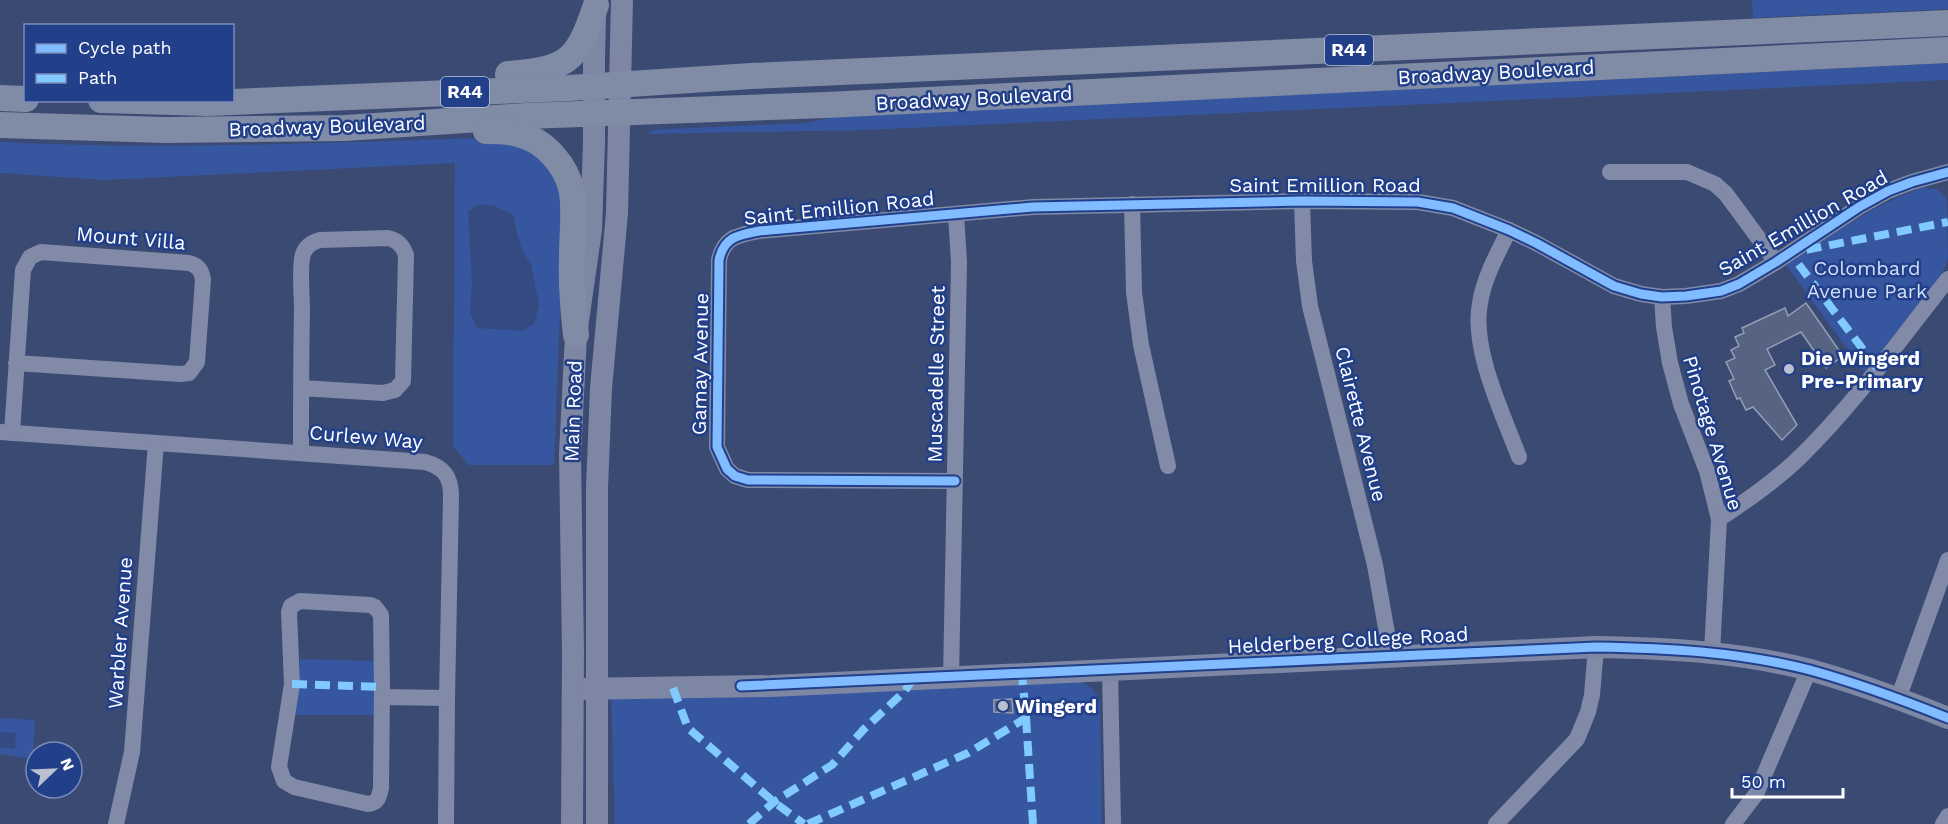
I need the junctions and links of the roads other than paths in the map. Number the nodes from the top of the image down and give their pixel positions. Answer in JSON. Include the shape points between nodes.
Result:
{"nodes":[{"id":1,"x":622,"y":0,"type":"edge"},
{"id":2,"x":596,"y":2,"type":"edge"},
{"id":3,"x":1948,"y":23,"type":"edge"},
{"id":4,"x":1948,"y":50,"type":"edge"},
{"id":5,"x":621,"y":84,"type":"junction"},
{"id":6,"x":594,"y":86,"type":"junction"},
{"id":7,"x":335,"y":96,"type":"junction"},
{"id":8,"x":0,"y":99,"type":"edge"},
{"id":9,"x":24,"y":99,"type":"edge"},
{"id":10,"x":172,"y":102,"type":"edge"},
{"id":11,"x":226,"y":102,"type":"edge"},
{"id":12,"x":234,"y":102,"type":"edge"},
{"id":13,"x":621,"y":113,"type":"junction"},
{"id":14,"x":594,"y":114,"type":"junction"},
{"id":15,"x":0,"y":125,"type":"edge"},
{"id":16,"x":345,"y":128,"type":"junction"},
{"id":17,"x":1610,"y":172,"type":"dead end"},
{"id":18,"x":1948,"y":172,"type":"edge"},
{"id":19,"x":1302,"y":201,"type":"junction"},
{"id":20,"x":1132,"y":204,"type":"junction"},
{"id":21,"x":956,"y":214,"type":"junction"},
{"id":22,"x":1509,"y":230,"type":"junction"},
{"id":23,"x":726,"y":243,"type":"joint"},
{"id":24,"x":1776,"y":262,"type":"junction"},
{"id":25,"x":1948,"y":279,"type":"edge"},
{"id":26,"x":1662,"y":297,"type":"junction"},
{"id":27,"x":576,"y":335,"type":"junction"},
{"id":28,"x":16,"y":363,"type":"junction"},
{"id":29,"x":301,"y":388,"type":"junction"},
{"id":30,"x":6,"y":432,"type":"edge"},
{"id":31,"x":156,"y":443,"type":"junction"},
{"id":32,"x":301,"y":453,"type":"junction"},
{"id":33,"x":1519,"y":457,"type":"dead end"},
{"id":34,"x":1168,"y":466,"type":"dead end"},
{"id":35,"x":955,"y":481,"type":"junction"},
{"id":36,"x":1719,"y":519,"type":"junction"},
{"id":37,"x":1948,"y":560,"type":"edge"},
{"id":38,"x":1596,"y":647,"type":"junction"},
{"id":39,"x":1712,"y":653,"type":"junction"},
{"id":40,"x":1391,"y":656,"type":"junction"},
{"id":41,"x":1110,"y":670,"type":"junction"},
{"id":42,"x":1809,"y":670,"type":"junction"},
{"id":43,"x":951,"y":678,"type":"junction"},
{"id":44,"x":573,"y":689,"type":"junction"},
{"id":45,"x":597,"y":689,"type":"junction"},
{"id":46,"x":382,"y":697,"type":"junction"},
{"id":47,"x":447,"y":698,"type":"junction"},
{"id":48,"x":1898,"y":699,"type":"junction"},
{"id":49,"x":1948,"y":718,"type":"edge"},
{"id":50,"x":1948,"y":816,"type":"edge"},
{"id":51,"x":116,"y":824,"type":"edge"},
{"id":52,"x":446,"y":824,"type":"edge"},
{"id":53,"x":572,"y":824,"type":"edge"},
{"id":54,"x":597,"y":824,"type":"edge"},
{"id":55,"x":1113,"y":824,"type":"edge"},
{"id":56,"x":1496,"y":824,"type":"edge"},
{"id":57,"x":1733,"y":824,"type":"edge"},
{"id":58,"x":1943,"y":824,"type":"edge"}],
"edges":[{"from":1,"to":5,"type":"main road","name":"Main Road"},
{"from":2,"to":6,"type":"main road","name":"Main Road"},
{"from":2,"to":7,"type":"main road","via":[[580,45],[550,69]]},
{"from":3,"to":5,"type":"main road","name":"Broadway Boulevard","number":"R44"},
{"from":4,"to":13,"type":"main road","name":"Broadway Boulevard","number":"R44"},
{"from":5,"to":6,"type":"main road","name":"Broadway Boulevard","number":"R44"},
{"from":5,"to":13,"type":"main road","name":"Main Road"},
{"from":6,"to":7,"type":"main road","name":"Broadway Boulevard","number":"R44"},
{"from":6,"to":14,"type":"main road","name":"Main Road"},
{"from":7,"to":12,"type":"main road","name":"Broadway Boulevard","number":"R44"},
{"from":8,"to":9,"type":"main road"},
{"from":10,"to":11,"type":"main road","name":"Broadway Boulevard","number":"R44"},
{"from":13,"to":14,"type":"main road","name":"Broadway Boulevard","number":"R44"},
{"from":13,"to":45,"type":"main road","name":"Main Road","via":[[617,213],[601,388]]},
{"from":14,"to":16,"type":"main road","name":"Broadway Boulevard","number":"R44"},
{"from":14,"to":27,"type":"main road","name":"Main Road","via":[[591,230]]},
{"from":15,"to":16,"type":"main road","name":"Broadway Boulevard","number":"R44","via":[[164,130]]},
{"from":16,"to":27,"type":"main road","via":[[506,132],[521,135],[551,153],[572,191],[572,302]]},
{"from":17,"to":24,"type":"street","via":[[1687,172],[1715,184]]},
{"from":18,"to":24,"type":"street","name":"Saint Emillion Road","via":[[1888,191]]},
{"from":19,"to":20,"type":"street","name":"Saint Emillion Road"},
{"from":19,"to":22,"type":"street","name":"Saint Emillion Road","via":[[1418,202],[1453,208]]},
{"from":19,"to":40,"type":"street","name":"Clairette Avenue","via":[[1310,306],[1375,565]]},
{"from":20,"to":21,"type":"street","name":"Saint Emillion Road"},
{"from":20,"to":34,"type":"street","via":[[1134,292],[1141,345]]},
{"from":21,"to":23,"type":"street","name":"Saint Emillion Road","via":[[759,231]]},
{"from":21,"to":35,"type":"street","name":"Muscadelle Street","via":[[959,262]]},
{"from":22,"to":26,"type":"street","name":"Saint Emillion Road","via":[[1614,286]]},
{"from":22,"to":33,"type":"street","via":[[1489,273],[1478,318],[1485,363]]},
{"from":23,"to":35,"type":"street","name":"Gamay Avenue","via":[[719,260],[717,447],[726,470],[748,480]]},
{"from":24,"to":26,"type":"street","name":"Saint Emillion Road","via":[[1721,291]]},
{"from":25,"to":36,"type":"street","via":[[1803,454]]},
{"from":26,"to":36,"type":"street","name":"Pinotage Avenue","via":[[1670,363]]},
{"from":27,"to":44,"type":"main road","name":"Main Road","via":[[570,454]]},
{"from":28,"to":28,"type":"street","name":"Mount Villa","via":[[22,270],[35,254],[189,263],[202,273],[197,362],[189,373]]},
{"from":28,"to":30,"type":"street","name":"Mount Villa"},
{"from":29,"to":29,"type":"street","via":[[302,261],[307,247],[320,240],[395,240],[405,255],[404,375],[400,386],[383,393]]},
{"from":29,"to":32,"type":"street"},
{"from":30,"to":31,"type":"street","name":"Curlew Way"},
{"from":31,"to":32,"type":"street","name":"Curlew Way"},
{"from":31,"to":51,"type":"street","name":"Warbler Avenue","via":[[132,752]]},
{"from":32,"to":47,"type":"street","name":"Curlew Way","via":[[425,462],[446,473],[451,496]]},
{"from":35,"to":43,"type":"street","name":"Muscadelle Street"},
{"from":36,"to":39,"type":"street","name":"Pinotage Avenue"},
{"from":37,"to":48,"type":"street"},
{"from":38,"to":39,"type":"main road","name":"Helderberg College Road"},
{"from":38,"to":40,"type":"main road","name":"Helderberg College Road"},
{"from":38,"to":56,"type":"street","via":[[1590,704],[1577,739]]},
{"from":39,"to":42,"type":"main road","name":"Helderberg College Road"},
{"from":40,"to":41,"type":"main road","name":"Helderberg College Road"},
{"from":41,"to":43,"type":"main road","name":"Helderberg College Road"},
{"from":41,"to":55,"type":"street"},
{"from":42,"to":48,"type":"main road","name":"Helderberg College Road"},
{"from":42,"to":57,"type":"street","via":[[1756,794]]},
{"from":43,"to":45,"type":"main road","name":"Helderberg College Road"},
{"from":44,"to":45,"type":"main road","name":"Helderberg College Road"},
{"from":44,"to":53,"type":"main road","name":"Main Road"},
{"from":45,"to":54,"type":"main road","name":"Main Road"},
{"from":46,"to":46,"type":"street","via":[[379,610],[370,605],[306,601],[291,606],[293,672],[279,760],[284,781],[294,787],[368,804],[376,802],[381,788]]},
{"from":46,"to":47,"type":"street"},
{"from":47,"to":52,"type":"street","name":"Curlew Way"},
{"from":48,"to":49,"type":"main road","name":"Helderberg College Road"},
{"from":50,"to":58,"type":"street"}]}
